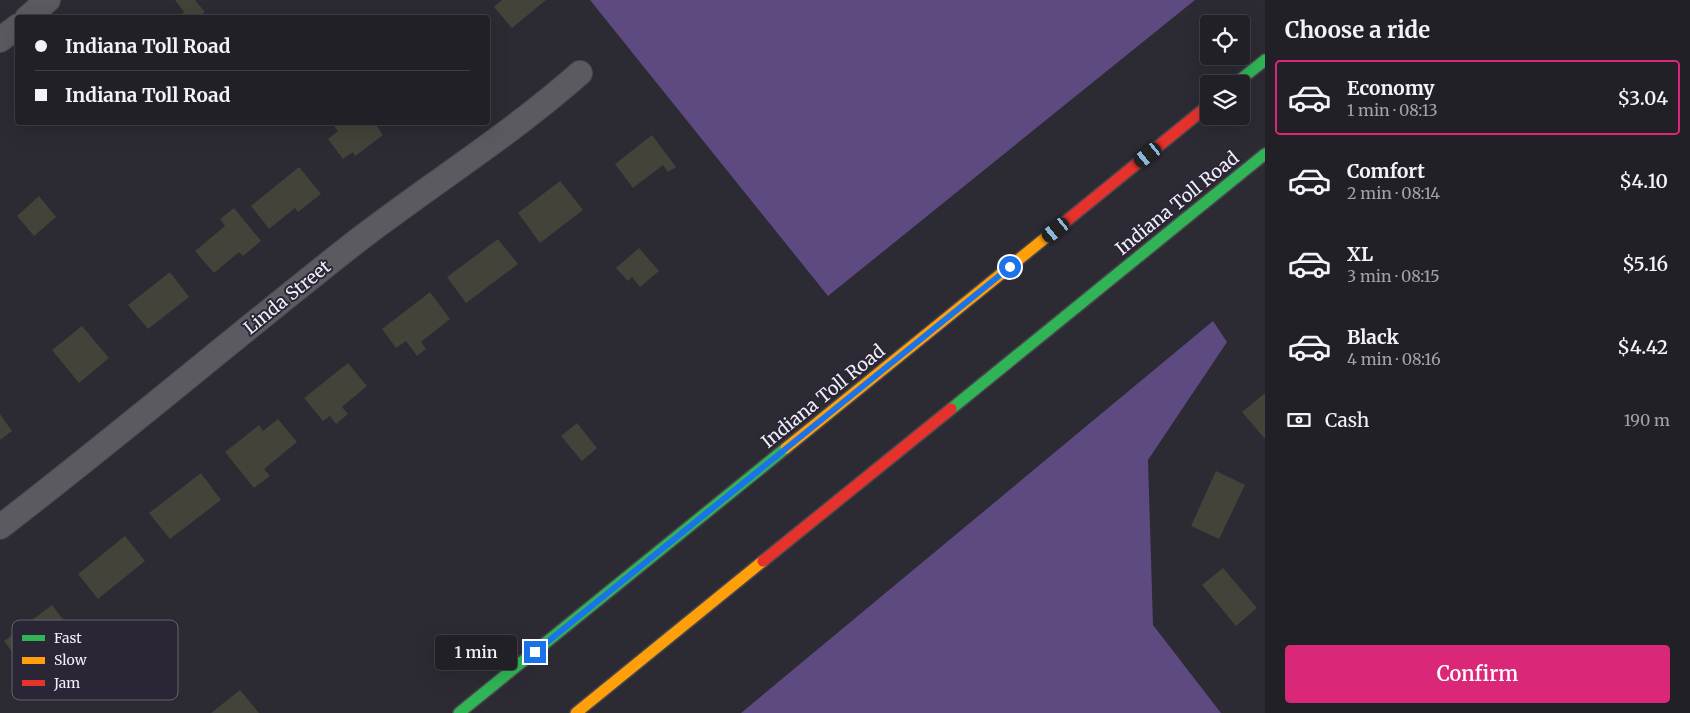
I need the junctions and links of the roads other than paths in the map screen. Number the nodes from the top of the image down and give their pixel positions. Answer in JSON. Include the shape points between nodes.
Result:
{"nodes":[{"id":1,"x":48,"y":0,"type":"edge"},
{"id":2,"x":30,"y":15,"type":"edge"},
{"id":3,"x":15,"y":28,"type":"edge"},
{"id":4,"x":0,"y":40,"type":"edge"},
{"id":5,"x":1265,"y":60,"type":"edge"},
{"id":6,"x":580,"y":73,"type":"dead end"},
{"id":7,"x":1246,"y":75,"type":"edge"},
{"id":8,"x":1200,"y":112,"type":"edge"},
{"id":9,"x":1265,"y":154,"type":"edge"},
{"id":10,"x":0,"y":528,"type":"edge"},
{"id":11,"x":459,"y":713,"type":"edge"},
{"id":12,"x":576,"y":713,"type":"edge"}],
"edges":[{"from":1,"to":2,"type":"street"},
{"from":3,"to":4,"type":"street"},
{"from":5,"to":7,"type":"highway"},
{"from":6,"to":10,"type":"street","name":"Linda Street","via":[[510,131],[411,199]]},
{"from":8,"to":11,"type":"highway","name":"Indiana Toll Road"},
{"from":9,"to":12,"type":"highway","name":"Indiana Toll Road"}]}
